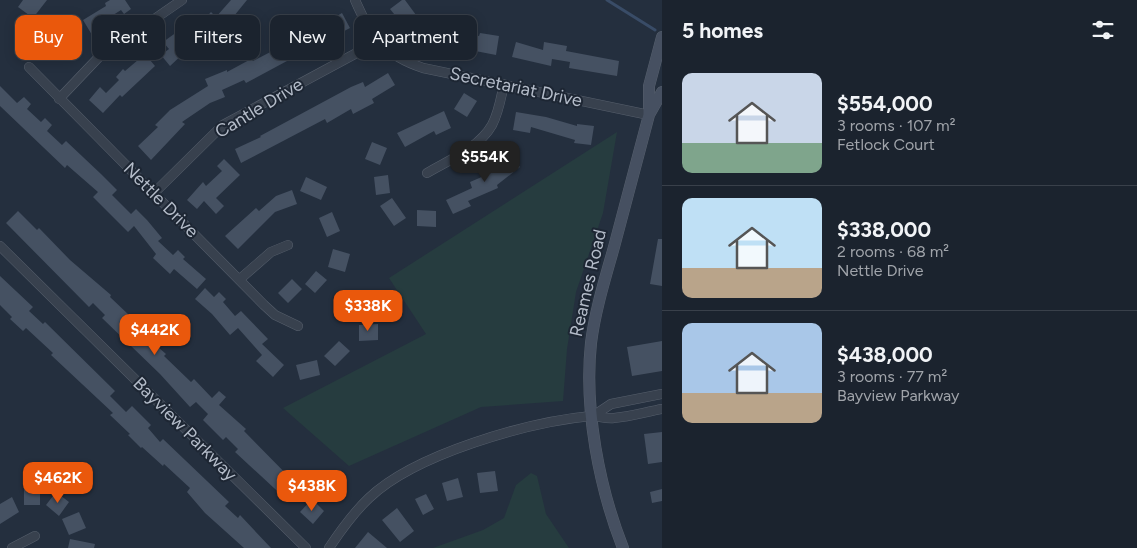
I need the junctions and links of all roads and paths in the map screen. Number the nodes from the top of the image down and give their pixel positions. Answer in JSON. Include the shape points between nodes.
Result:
{"nodes":[{"id":1,"x":182,"y":0,"type":"edge"},
{"id":2,"x":356,"y":0,"type":"edge"},
{"id":3,"x":364,"y":15,"type":"edge"},
{"id":4,"x":662,"y":37,"type":"edge"},
{"id":5,"x":354,"y":55,"type":"edge"},
{"id":6,"x":403,"y":60,"type":"edge"},
{"id":7,"x":30,"y":67,"type":"dead end"},
{"id":8,"x":504,"y":84,"type":"junction"},
{"id":9,"x":662,"y":92,"type":"edge"},
{"id":10,"x":59,"y":99,"type":"junction"},
{"id":11,"x":649,"y":115,"type":"junction"},
{"id":12,"x":428,"y":173,"type":"dead end"},
{"id":13,"x":154,"y":193,"type":"junction"},
{"id":14,"x":0,"y":246,"type":"edge"},
{"id":15,"x":288,"y":246,"type":"dead end"},
{"id":16,"x":240,"y":279,"type":"junction"},
{"id":17,"x":298,"y":326,"type":"dead end"},
{"id":18,"x":662,"y":394,"type":"edge"},
{"id":19,"x":662,"y":409,"type":"edge"},
{"id":20,"x":593,"y":416,"type":"junction"},
{"id":21,"x":35,"y":536,"type":"dead end"},
{"id":22,"x":12,"y":548,"type":"edge"},
{"id":23,"x":306,"y":548,"type":"edge"},
{"id":24,"x":329,"y":548,"type":"edge"},
{"id":25,"x":623,"y":548,"type":"edge"}],
"edges":[{"from":1,"to":10,"type":"street","via":[[98,58]]},
{"from":2,"to":3,"type":"street","name":"Secretariat Drive"},
{"from":4,"to":11,"type":"main road","name":"Reames Road","via":[[649,86]]},
{"from":5,"to":13,"type":"street","name":"Cantle Drive","via":[[223,125]]},
{"from":6,"to":8,"type":"street","name":"Secretariat Drive"},
{"from":7,"to":10,"type":"street","name":"Nettle Drive"},
{"from":8,"to":11,"type":"street","name":"Secretariat Drive"},
{"from":8,"to":12,"type":"street","via":[[496,116],[486,133]]},
{"from":9,"to":11,"type":"main road","name":"Reames Road"},
{"from":10,"to":13,"type":"street","name":"Nettle Drive"},
{"from":11,"to":20,"type":"main road","name":"Reames Road","via":[[594,326],[590,360]]},
{"from":13,"to":16,"type":"street","name":"Nettle Drive"},
{"from":14,"to":23,"type":"street","name":"Bayview Parkway"},
{"from":15,"to":16,"type":"street","via":[[270,252]]},
{"from":16,"to":17,"type":"street","name":"Nettle Drive","via":[[275,315]]},
{"from":18,"to":20,"type":"street","via":[[611,404]]},
{"from":19,"to":20,"type":"street","via":[[613,418]]},
{"from":20,"to":24,"type":"street","via":[[504,433],[408,471],[370,497],[345,523]]},
{"from":20,"to":25,"type":"main road","name":"Reames Road","via":[[604,490]]},
{"from":21,"to":22,"type":"street"}]}
